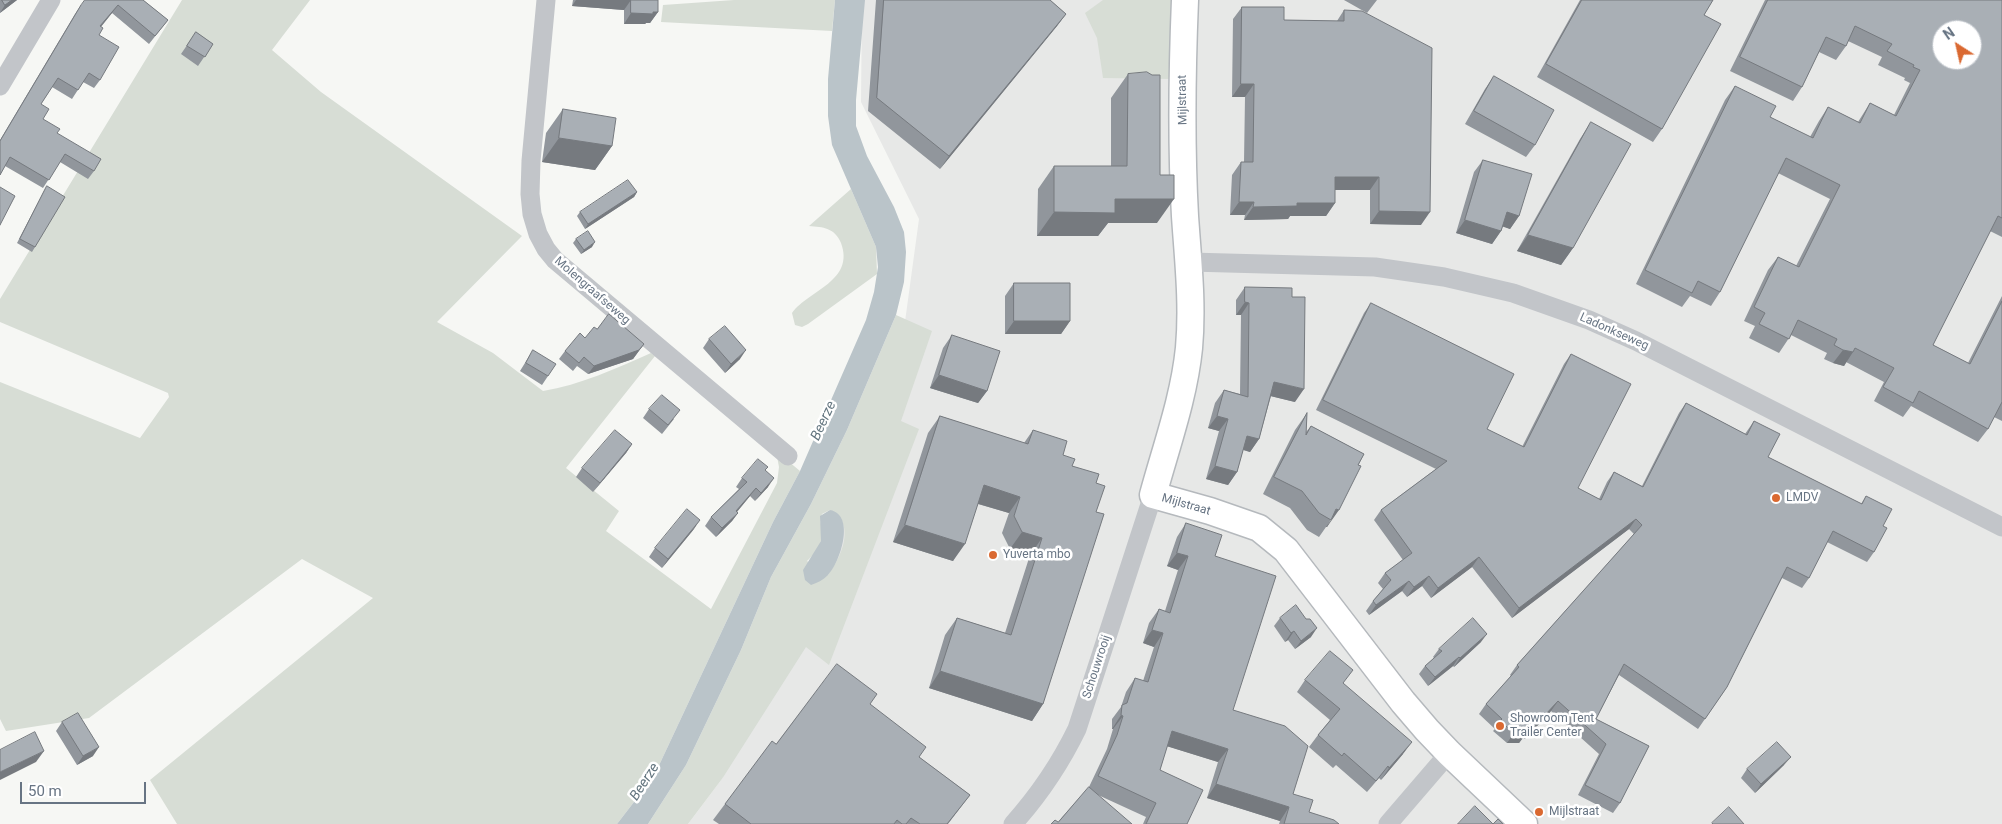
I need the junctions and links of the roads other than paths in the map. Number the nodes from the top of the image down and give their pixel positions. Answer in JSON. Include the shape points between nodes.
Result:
{"nodes":[{"id":1,"x":51,"y":0,"type":"edge"},
{"id":2,"x":546,"y":0,"type":"edge"},
{"id":3,"x":1185,"y":0,"type":"edge"},
{"id":4,"x":0,"y":86,"type":"edge"},
{"id":5,"x":1190,"y":262,"type":"junction"},
{"id":6,"x":788,"y":456,"type":"dead end"},
{"id":7,"x":1153,"y":495,"type":"junction"},
{"id":8,"x":2002,"y":527,"type":"edge"},
{"id":9,"x":1449,"y":753,"type":"junction"},
{"id":10,"x":1013,"y":824,"type":"edge"},
{"id":11,"x":1388,"y":824,"type":"edge"},
{"id":12,"x":1524,"y":824,"type":"edge"}],
"edges":[{"from":1,"to":4,"type":"street"},
{"from":2,"to":6,"type":"street","name":"Molengraafseweg","via":[[531,161],[530,194],[538,234],[555,260]]},
{"from":3,"to":5,"type":"main road","name":"Mijlstraat","via":[[1182,76],[1185,217]]},
{"from":5,"to":7,"type":"main road","name":"Mijlstraat","via":[[1189,347],[1185,380]]},
{"from":5,"to":8,"type":"street","name":"Ladonkseweg","via":[[1376,267],[1444,277],[1513,293],[1636,341]]},
{"from":7,"to":9,"type":"main road","name":"Mijlstraat","via":[[1259,528],[1286,550],[1403,702]]},
{"from":7,"to":10,"type":"street","name":"Schouwrooij","via":[[1077,729],[1049,779]]},
{"from":9,"to":11,"type":"street"},
{"from":9,"to":12,"type":"main road","name":"Mijlstraat"}]}
